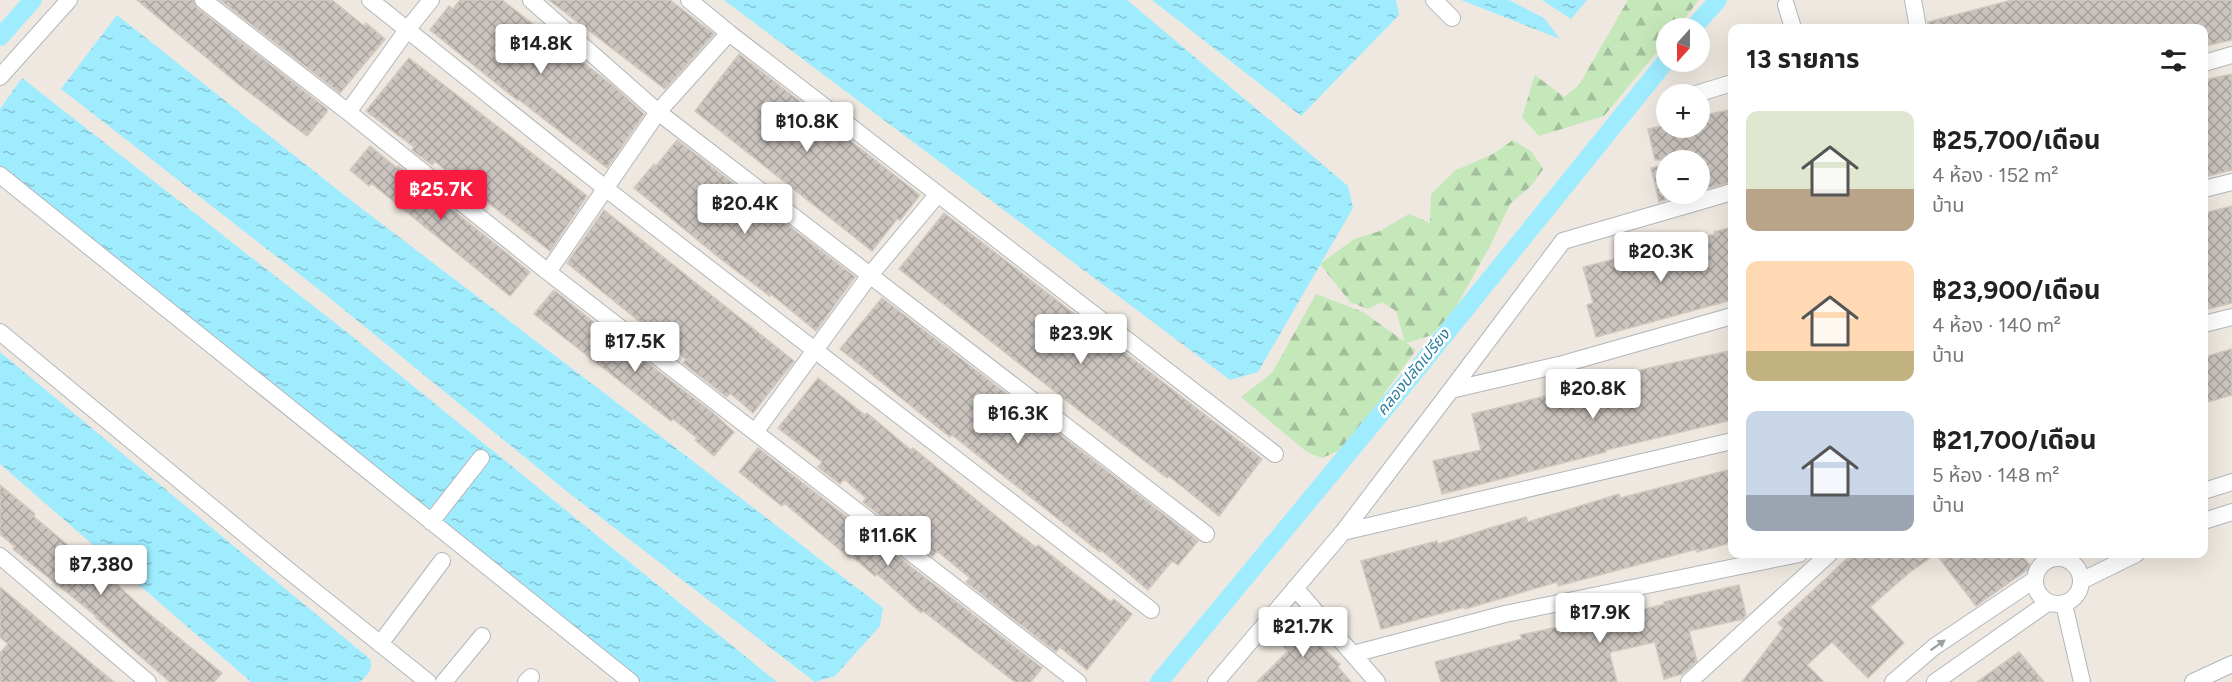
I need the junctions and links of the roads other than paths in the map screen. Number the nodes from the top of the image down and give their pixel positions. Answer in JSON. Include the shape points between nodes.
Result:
{"nodes":[{"id":1,"x":69,"y":0,"type":"edge"},
{"id":2,"x":203,"y":0,"type":"edge"},
{"id":3,"x":370,"y":0,"type":"edge"},
{"id":4,"x":431,"y":0,"type":"edge"},
{"id":5,"x":531,"y":0,"type":"edge"},
{"id":6,"x":689,"y":0,"type":"edge"},
{"id":7,"x":1434,"y":0,"type":"edge"},
{"id":8,"x":1913,"y":0,"type":"edge"},
{"id":9,"x":1786,"y":5,"type":"dead end"},
{"id":10,"x":1452,"y":18,"type":"dead end"},
{"id":11,"x":1792,"y":24,"type":"edge"},
{"id":12,"x":1917,"y":24,"type":"edge"},
{"id":13,"x":407,"y":30,"type":"junction"},
{"id":14,"x":729,"y":33,"type":"junction"},
{"id":15,"x":2232,"y":55,"type":"edge"},
{"id":16,"x":2208,"y":62,"type":"edge"},
{"id":17,"x":0,"y":77,"type":"edge"},
{"id":18,"x":1728,"y":84,"type":"edge"},
{"id":19,"x":1710,"y":90,"type":"edge"},
{"id":20,"x":658,"y":111,"type":"junction"},
{"id":21,"x":348,"y":112,"type":"junction"},
{"id":22,"x":0,"y":175,"type":"edge"},
{"id":23,"x":2232,"y":182,"type":"edge"},
{"id":24,"x":605,"y":188,"type":"junction"},
{"id":25,"x":2208,"y":188,"type":"edge"},
{"id":26,"x":1728,"y":193,"type":"edge"},
{"id":27,"x":938,"y":195,"type":"junction"},
{"id":28,"x":548,"y":272,"type":"junction"},
{"id":29,"x":870,"y":275,"type":"junction"},
{"id":30,"x":1728,"y":317,"type":"edge"},
{"id":31,"x":2232,"y":317,"type":"edge"},
{"id":32,"x":2208,"y":323,"type":"edge"},
{"id":33,"x":0,"y":332,"type":"edge"},
{"id":34,"x":814,"y":350,"type":"junction"},
{"id":35,"x":1451,"y":390,"type":"junction"},
{"id":36,"x":755,"y":432,"type":"junction"},
{"id":37,"x":1728,"y":442,"type":"edge"},
{"id":38,"x":1275,"y":454,"type":"dead end"},
{"id":39,"x":481,"y":458,"type":"dead end"},
{"id":40,"x":2232,"y":482,"type":"edge"},
{"id":41,"x":2208,"y":490,"type":"edge"},
{"id":42,"x":2232,"y":512,"type":"edge"},
{"id":43,"x":2208,"y":520,"type":"edge"},
{"id":44,"x":431,"y":522,"type":"junction"},
{"id":45,"x":1343,"y":532,"type":"junction"},
{"id":46,"x":1206,"y":534,"type":"dead end"},
{"id":47,"x":0,"y":556,"type":"edge"},
{"id":48,"x":1780,"y":558,"type":"edge"},
{"id":49,"x":1824,"y":558,"type":"edge"},
{"id":50,"x":2046,"y":558,"type":"edge"},
{"id":51,"x":2076,"y":558,"type":"edge"},
{"id":52,"x":2128,"y":558,"type":"edge"},
{"id":53,"x":442,"y":561,"type":"dead end"},
{"id":54,"x":2034,"y":580,"type":"junction"},
{"id":55,"x":2081,"y":581,"type":"junction"},
{"id":56,"x":1295,"y":588,"type":"junction"},
{"id":57,"x":2056,"y":603,"type":"junction"},
{"id":58,"x":1151,"y":610,"type":"dead end"},
{"id":59,"x":482,"y":636,"type":"dead end"},
{"id":60,"x":380,"y":644,"type":"junction"},
{"id":61,"x":1353,"y":654,"type":"junction"},
{"id":62,"x":2232,"y":664,"type":"edge"},
{"id":63,"x":148,"y":682,"type":"edge"},
{"id":64,"x":428,"y":682,"type":"edge"},
{"id":65,"x":444,"y":682,"type":"edge"},
{"id":66,"x":631,"y":682,"type":"edge"},
{"id":67,"x":1078,"y":682,"type":"edge"},
{"id":68,"x":1216,"y":682,"type":"edge"},
{"id":69,"x":1377,"y":682,"type":"edge"},
{"id":70,"x":1689,"y":682,"type":"edge"},
{"id":71,"x":1893,"y":682,"type":"edge"},
{"id":72,"x":1935,"y":682,"type":"edge"},
{"id":73,"x":2082,"y":682,"type":"edge"},
{"id":74,"x":2193,"y":682,"type":"edge"}],
"edges":[{"from":1,"to":17,"type":"street"},
{"from":2,"to":21,"type":"street"},
{"from":3,"to":13,"type":"street"},
{"from":4,"to":13,"type":"street"},
{"from":5,"to":20,"type":"street"},
{"from":6,"to":14,"type":"street"},
{"from":7,"to":10,"type":"street"},
{"from":8,"to":12,"type":"street"},
{"from":9,"to":11,"type":"street"},
{"from":13,"to":21,"type":"street"},
{"from":13,"to":24,"type":"street"},
{"from":14,"to":20,"type":"street"},
{"from":14,"to":27,"type":"street"},
{"from":15,"to":16,"type":"street"},
{"from":18,"to":19,"type":"street"},
{"from":20,"to":24,"type":"street"},
{"from":20,"to":29,"type":"street"},
{"from":21,"to":28,"type":"street"},
{"from":22,"to":44,"type":"street"},
{"from":23,"to":25,"type":"street"},
{"from":24,"to":28,"type":"street"},
{"from":24,"to":34,"type":"street"},
{"from":26,"to":35,"type":"street","via":[[1563,241]]},
{"from":27,"to":29,"type":"street"},
{"from":27,"to":38,"type":"street"},
{"from":28,"to":36,"type":"street"},
{"from":29,"to":34,"type":"street"},
{"from":29,"to":46,"type":"street"},
{"from":30,"to":35,"type":"street","via":[[1563,364]]},
{"from":31,"to":32,"type":"street"},
{"from":33,"to":60,"type":"street"},
{"from":34,"to":36,"type":"street"},
{"from":34,"to":58,"type":"street"},
{"from":35,"to":45,"type":"street"},
{"from":36,"to":67,"type":"street"},
{"from":37,"to":45,"type":"street"},
{"from":39,"to":44,"type":"street"},
{"from":40,"to":41,"type":"street"},
{"from":42,"to":43,"type":"street"},
{"from":44,"to":66,"type":"street"},
{"from":45,"to":56,"type":"street"},
{"from":47,"to":63,"type":"street"},
{"from":48,"to":61,"type":"street","via":[[1505,614]]},
{"from":49,"to":70,"type":"street"},
{"from":50,"to":54,"type":"street"},
{"from":51,"to":55,"type":"street"},
{"from":52,"to":55,"type":"street"},
{"from":53,"to":60,"type":"street"},
{"from":54,"to":57,"type":"street","via":[[2037,592]]},
{"from":71,"to":54,"type":"street","one_way":true,"via":[[1934,647]]},
{"from":55,"to":57,"type":"street","via":[[2076,596]]},
{"from":56,"to":61,"type":"street"},
{"from":56,"to":68,"type":"street"},
{"from":57,"to":72,"type":"street"},
{"from":57,"to":73,"type":"street"},
{"from":59,"to":65,"type":"street"},
{"from":60,"to":64,"type":"street"},
{"from":61,"to":69,"type":"street"},
{"from":62,"to":74,"type":"street"}]}
